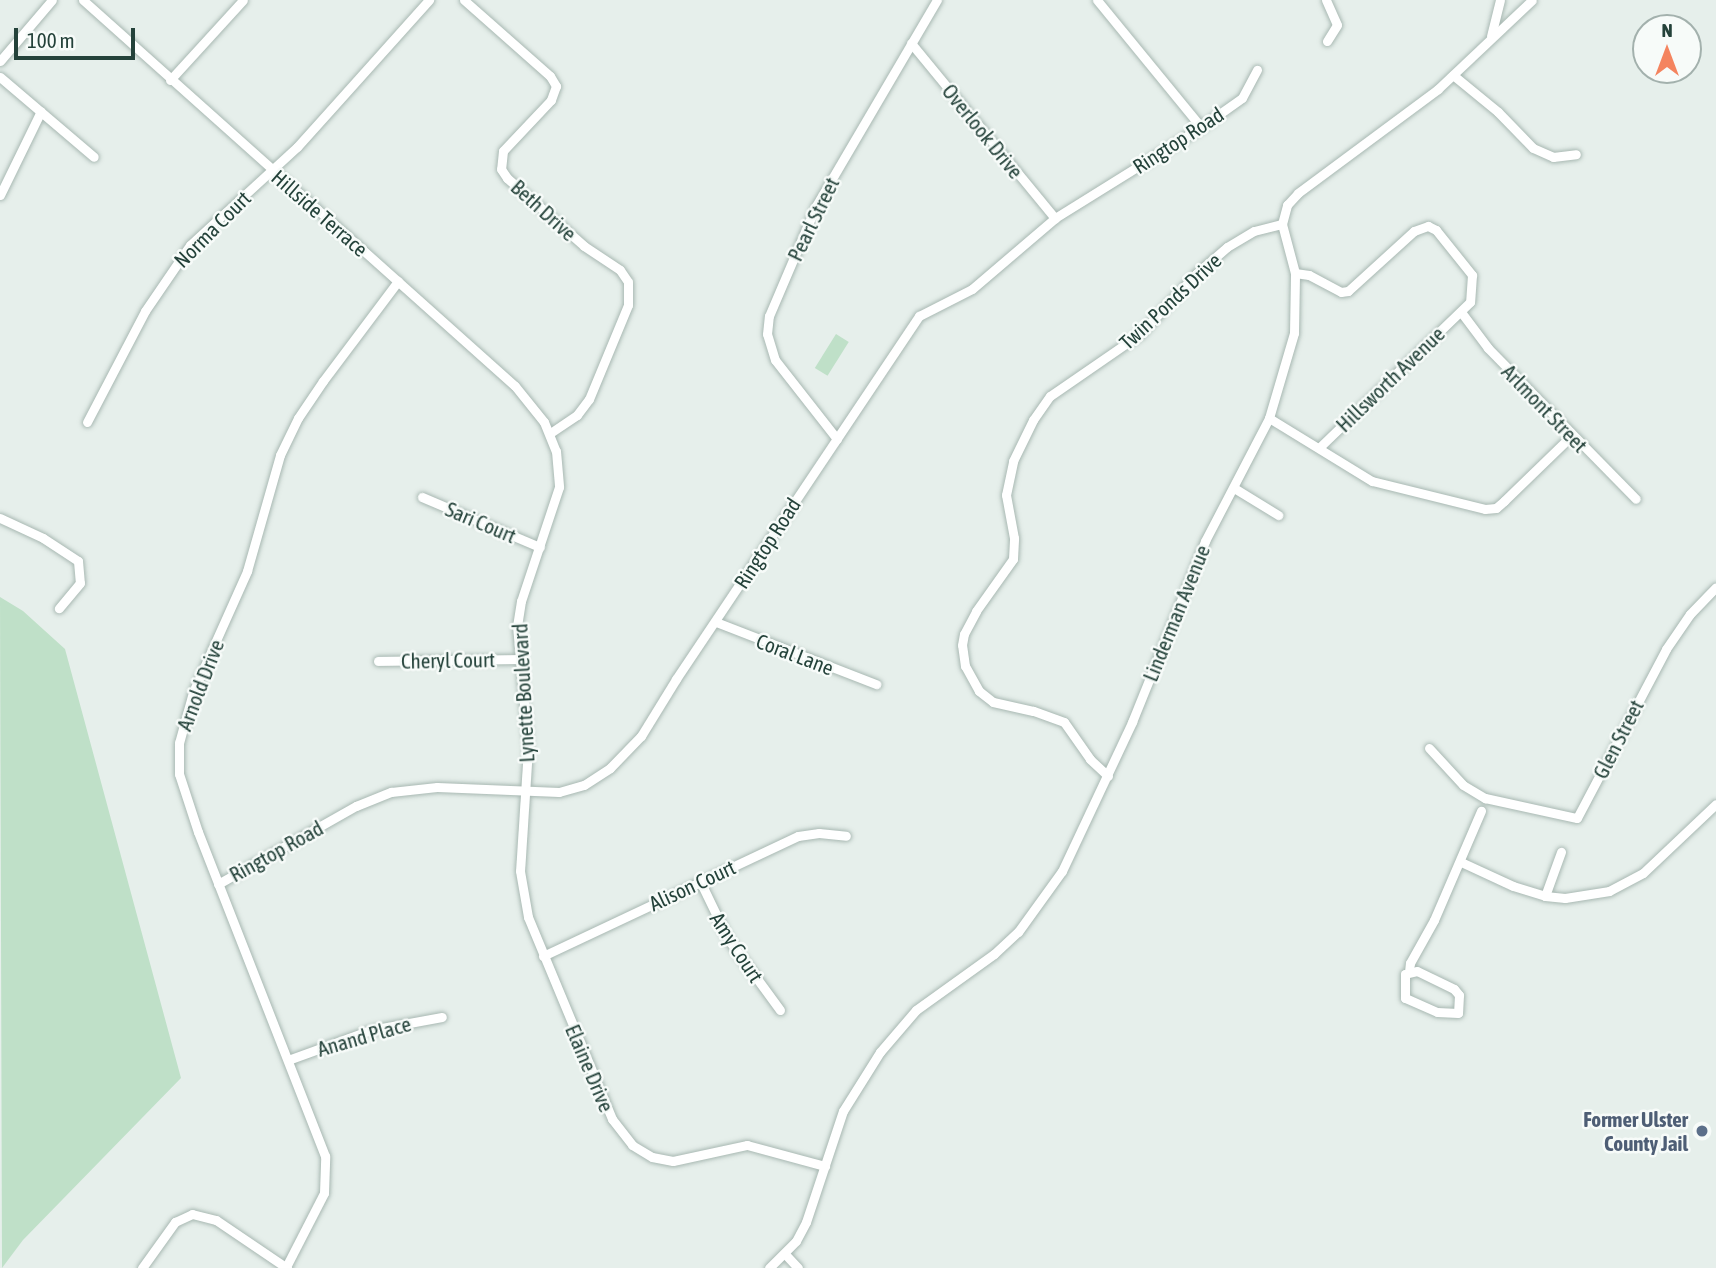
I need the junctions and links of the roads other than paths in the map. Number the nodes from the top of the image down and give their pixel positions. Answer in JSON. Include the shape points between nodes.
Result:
{"nodes":[{"id":1,"x":52,"y":0,"type":"edge"},
{"id":2,"x":83,"y":0,"type":"edge"},
{"id":3,"x":243,"y":0,"type":"edge"},
{"id":4,"x":429,"y":0,"type":"edge"},
{"id":5,"x":464,"y":0,"type":"edge"},
{"id":6,"x":937,"y":0,"type":"edge"},
{"id":7,"x":1097,"y":0,"type":"edge"},
{"id":8,"x":1326,"y":0,"type":"edge"},
{"id":9,"x":1500,"y":0,"type":"edge"},
{"id":10,"x":1532,"y":0,"type":"edge"},
{"id":11,"x":1490,"y":38,"type":"junction"},
{"id":12,"x":1327,"y":41,"type":"dead end"},
{"id":13,"x":911,"y":43,"type":"junction"},
{"id":14,"x":0,"y":61,"type":"edge"},
{"id":15,"x":1257,"y":70,"type":"dead end"},
{"id":16,"x":1453,"y":75,"type":"junction"},
{"id":17,"x":0,"y":77,"type":"edge"},
{"id":18,"x":170,"y":80,"type":"junction"},
{"id":19,"x":41,"y":111,"type":"junction"},
{"id":20,"x":1201,"y":127,"type":"junction"},
{"id":21,"x":1576,"y":154,"type":"dead end"},
{"id":22,"x":94,"y":157,"type":"dead end"},
{"id":23,"x":272,"y":171,"type":"junction"},
{"id":24,"x":0,"y":195,"type":"edge"},
{"id":25,"x":1055,"y":218,"type":"junction"},
{"id":26,"x":1282,"y":225,"type":"junction"},
{"id":27,"x":1295,"y":273,"type":"junction"},
{"id":28,"x":397,"y":281,"type":"junction"},
{"id":29,"x":1461,"y":312,"type":"junction"},
{"id":30,"x":1269,"y":418,"type":"junction"},
{"id":31,"x":87,"y":422,"type":"dead end"},
{"id":32,"x":550,"y":433,"type":"junction"},
{"id":33,"x":1571,"y":436,"type":"junction"},
{"id":34,"x":837,"y":439,"type":"junction"},
{"id":35,"x":1319,"y":448,"type":"junction"},
{"id":36,"x":1234,"y":488,"type":"junction"},
{"id":37,"x":422,"y":497,"type":"dead end"},
{"id":38,"x":1636,"y":499,"type":"dead end"},
{"id":39,"x":1278,"y":515,"type":"dead end"},
{"id":40,"x":0,"y":518,"type":"edge"},
{"id":41,"x":540,"y":547,"type":"junction"},
{"id":42,"x":1716,"y":587,"type":"edge"},
{"id":43,"x":59,"y":608,"type":"dead end"},
{"id":44,"x":716,"y":622,"type":"junction"},
{"id":45,"x":517,"y":659,"type":"junction"},
{"id":46,"x":378,"y":661,"type":"dead end"},
{"id":47,"x":876,"y":684,"type":"dead end"},
{"id":48,"x":1429,"y":748,"type":"dead end"},
{"id":49,"x":1108,"y":776,"type":"junction"},
{"id":50,"x":526,"y":792,"type":"junction"},
{"id":51,"x":1716,"y":804,"type":"edge"},
{"id":52,"x":1481,"y":811,"type":"dead end"},
{"id":53,"x":846,"y":836,"type":"dead end"},
{"id":54,"x":1562,"y":852,"type":"dead end"},
{"id":55,"x":1461,"y":862,"type":"junction"},
{"id":56,"x":700,"y":881,"type":"junction"},
{"id":57,"x":218,"y":884,"type":"junction"},
{"id":58,"x":1545,"y":896,"type":"junction"},
{"id":59,"x":543,"y":956,"type":"junction"},
{"id":60,"x":1409,"y":972,"type":"junction"},
{"id":61,"x":780,"y":1010,"type":"dead end"},
{"id":62,"x":442,"y":1017,"type":"dead end"},
{"id":63,"x":288,"y":1060,"type":"junction"},
{"id":64,"x":825,"y":1166,"type":"junction"},
{"id":65,"x":788,"y":1250,"type":"junction"},
{"id":66,"x":142,"y":1268,"type":"edge"},
{"id":67,"x":286,"y":1268,"type":"edge"},
{"id":68,"x":769,"y":1268,"type":"edge"},
{"id":69,"x":799,"y":1268,"type":"edge"}],
"edges":[{"from":1,"to":14,"type":"street"},
{"from":2,"to":18,"type":"street","name":"Hillside Terrace"},
{"from":3,"to":18,"type":"street"},
{"from":4,"to":23,"type":"street","name":"Norma Court"},
{"from":5,"to":32,"type":"street","name":"Beth Drive","via":[[556,86],[551,100],[503,151],[501,169],[584,246],[620,270],[628,282],[628,304],[589,400],[578,415]]},
{"from":6,"to":13,"type":"street","name":"Pearl Street"},
{"from":7,"to":20,"type":"street"},
{"from":8,"to":12,"type":"street","via":[[1337,25]]},
{"from":9,"to":11,"type":"street"},
{"from":10,"to":11,"type":"street"},
{"from":11,"to":16,"type":"street"},
{"from":13,"to":25,"type":"street","name":"Overlook Drive"},
{"from":13,"to":34,"type":"street","name":"Pearl Street","via":[[816,206],[769,316],[767,334],[775,360]]},
{"from":15,"to":20,"type":"street","name":"Ringtop Road","via":[[1242,98]]},
{"from":16,"to":21,"type":"street","via":[[1533,148],[1553,157]]},
{"from":16,"to":26,"type":"street","via":[[1298,193],[1287,205]]},
{"from":17,"to":19,"type":"street"},
{"from":18,"to":23,"type":"street","name":"Hillside Terrace"},
{"from":19,"to":22,"type":"street"},
{"from":19,"to":24,"type":"street"},
{"from":20,"to":25,"type":"street","name":"Ringtop Road"},
{"from":23,"to":28,"type":"street","name":"Hillside Terrace"},
{"from":23,"to":31,"type":"street","name":"Norma Court","via":[[171,268]]},
{"from":25,"to":34,"type":"street","name":"Ringtop Road","via":[[972,289],[919,316]]},
{"from":26,"to":27,"type":"street","name":"Linderman Avenue"},
{"from":26,"to":49,"type":"street","name":"Twin Ponds Drive","via":[[1254,231],[1227,247],[1140,334],[1050,396],[1032,420],[1013,461],[1006,495],[1013,559],[964,634],[965,666],[979,691],[993,702],[1064,722]]},
{"from":27,"to":29,"type":"street","via":[[1348,291],[1414,231],[1428,226],[1472,275],[1470,302]]},
{"from":27,"to":30,"type":"street","name":"Linderman Avenue","via":[[1294,333]]},
{"from":28,"to":32,"type":"street","name":"Hillside Terrace","via":[[515,386]]},
{"from":28,"to":57,"type":"street","name":"Arnold Drive","via":[[298,418],[280,455],[247,572],[193,692],[178,764]]},
{"from":29,"to":33,"type":"street","name":"Arlmont Street","via":[[1488,348]]},
{"from":29,"to":35,"type":"street","name":"Hillsworth Avenue"},
{"from":30,"to":35,"type":"street"},
{"from":30,"to":36,"type":"street","name":"Linderman Avenue"},
{"from":32,"to":41,"type":"street","name":"Lynette Boulevard","via":[[559,488]]},
{"from":33,"to":35,"type":"street","via":[[1492,509],[1371,481]]},
{"from":33,"to":38,"type":"street","name":"Arlmont Street"},
{"from":34,"to":44,"type":"street","name":"Ringtop Road"},
{"from":36,"to":39,"type":"street"},
{"from":36,"to":49,"type":"street","name":"Linderman Avenue","via":[[1196,562]]},
{"from":37,"to":41,"type":"street","name":"Sari Court"},
{"from":40,"to":43,"type":"street","via":[[78,561],[80,583]]},
{"from":41,"to":45,"type":"street","name":"Lynette Boulevard","via":[[521,601]]},
{"from":42,"to":48,"type":"street","name":"Glen Street","via":[[1672,639],[1577,818],[1485,797],[1463,785]]},
{"from":44,"to":47,"type":"street","name":"Coral Lane"},
{"from":44,"to":50,"type":"street","name":"Ringtop Road","via":[[641,736],[619,761],[584,785],[559,792]]},
{"from":45,"to":46,"type":"street","name":"Cheryl Court"},
{"from":45,"to":50,"type":"street","name":"Lynette Boulevard","via":[[526,712]]},
{"from":49,"to":64,"type":"street","name":"Linderman Avenue","via":[[1062,871],[1028,920],[994,954],[916,1010],[880,1052],[843,1111]]},
{"from":50,"to":57,"type":"street","name":"Ringtop Road","via":[[438,787],[391,792],[356,806]]},
{"from":50,"to":59,"type":"street","name":"Elaine Drive","via":[[520,880]]},
{"from":51,"to":58,"type":"street","via":[[1643,873],[1626,883],[1585,896]]},
{"from":52,"to":55,"type":"street"},
{"from":53,"to":56,"type":"street","name":"Alison Court","via":[[798,836]]},
{"from":54,"to":58,"type":"street"},
{"from":55,"to":58,"type":"street"},
{"from":55,"to":60,"type":"street"},
{"from":56,"to":59,"type":"street","name":"Alison Court"},
{"from":56,"to":61,"type":"street","name":"Amy Court","via":[[728,939]]},
{"from":57,"to":63,"type":"street","name":"Arnold Drive"},
{"from":59,"to":64,"type":"street","name":"Elaine Drive","via":[[612,1119],[632,1145],[652,1157],[673,1161],[747,1145]]},
{"from":60,"to":60,"type":"street","via":[[1403,982],[1405,998],[1437,1012],[1458,1013],[1459,995],[1454,989],[1417,971]]},
{"from":62,"to":63,"type":"street","name":"Anand Place","via":[[353,1035]]},
{"from":63,"to":67,"type":"street","name":"Arnold Drive","via":[[325,1156],[326,1182],[321,1203]]},
{"from":64,"to":65,"type":"street","name":"Linderman Avenue","via":[[811,1212]]},
{"from":65,"to":68,"type":"street","name":"Linderman Avenue"},
{"from":65,"to":69,"type":"street"},
{"from":66,"to":67,"type":"street","via":[[175,1223],[192,1214],[216,1220]]}]}
